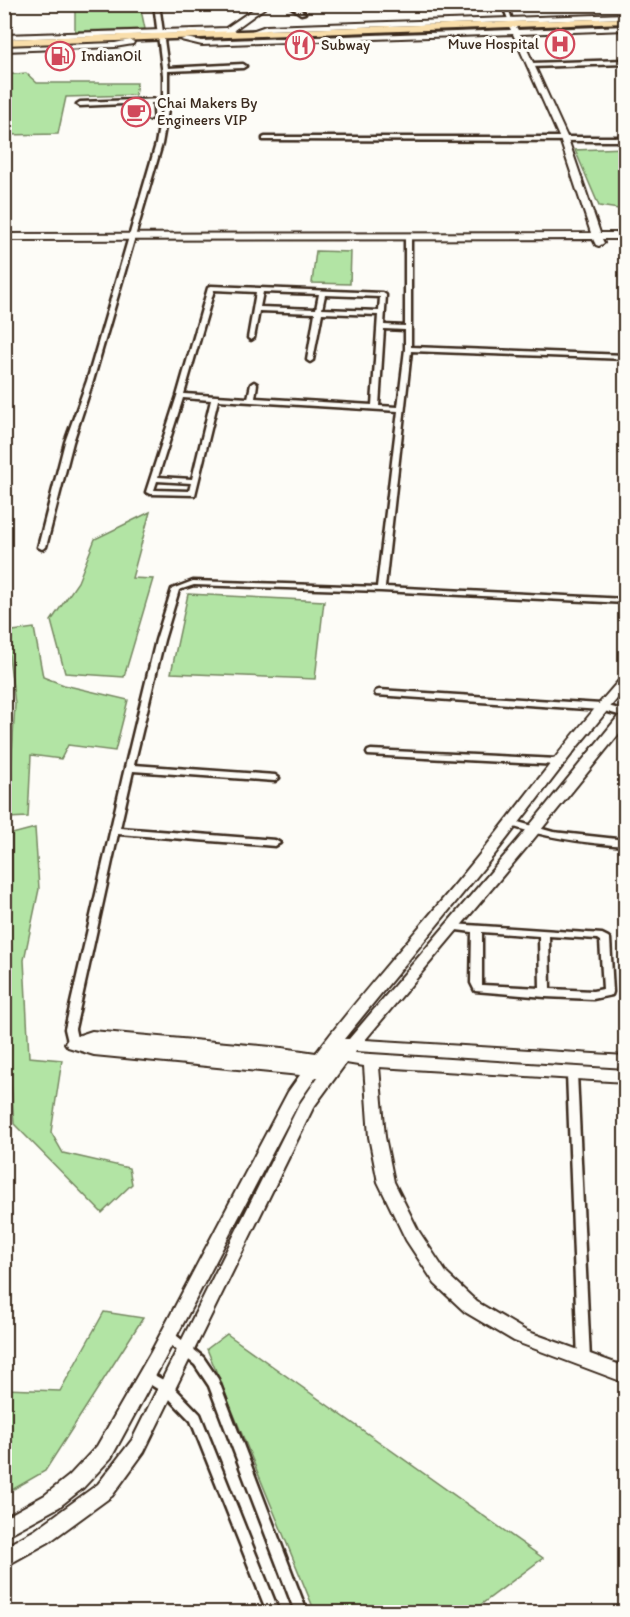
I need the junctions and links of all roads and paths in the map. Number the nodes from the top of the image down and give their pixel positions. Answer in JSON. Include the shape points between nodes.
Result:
{"nodes":[{"id":1,"x":156,"y":4,"type":"edge"},
{"id":2,"x":267,"y":4,"type":"edge"},
{"id":3,"x":289,"y":4,"type":"edge"},
{"id":4,"x":504,"y":4,"type":"edge"},
{"id":5,"x":303,"y":13,"type":"dead end"},
{"id":6,"x":626,"y":18,"type":"edge"},
{"id":7,"x":513,"y":25,"type":"junction"},
{"id":8,"x":626,"y":26,"type":"edge"},
{"id":9,"x":232,"y":32,"type":"junction"},
{"id":10,"x":159,"y":36,"type":"junction"},
{"id":11,"x":4,"y":39,"type":"edge"},
{"id":12,"x":4,"y":48,"type":"edge"},
{"id":13,"x":626,"y":62,"type":"edge"},
{"id":14,"x":531,"y":65,"type":"junction"},
{"id":15,"x":243,"y":66,"type":"dead end"},
{"id":16,"x":165,"y":70,"type":"junction"},
{"id":17,"x":148,"y":101,"type":"junction"},
{"id":18,"x":165,"y":101,"type":"junction"},
{"id":19,"x":80,"y":104,"type":"dead end"},
{"id":20,"x":149,"y":118,"type":"dead end"},
{"id":21,"x":265,"y":139,"type":"dead end"},
{"id":22,"x":564,"y":139,"type":"junction"},
{"id":23,"x":626,"y":139,"type":"edge"},
{"id":24,"x":626,"y":236,"type":"edge"},
{"id":25,"x":4,"y":237,"type":"edge"},
{"id":26,"x":131,"y":240,"type":"junction"},
{"id":27,"x":409,"y":240,"type":"junction"},
{"id":28,"x":597,"y":240,"type":"junction"},
{"id":29,"x":4,"y":243,"type":"edge"},
{"id":30,"x":626,"y":243,"type":"edge"},
{"id":31,"x":260,"y":290,"type":"junction"},
{"id":32,"x":322,"y":293,"type":"junction"},
{"id":33,"x":256,"y":309,"type":"junction"},
{"id":34,"x":319,"y":311,"type":"junction"},
{"id":35,"x":382,"y":313,"type":"junction"},
{"id":36,"x":382,"y":327,"type":"junction"},
{"id":37,"x":409,"y":328,"type":"junction"},
{"id":38,"x":251,"y":338,"type":"dead end"},
{"id":39,"x":408,"y":349,"type":"junction"},
{"id":40,"x":626,"y":357,"type":"edge"},
{"id":41,"x":310,"y":360,"type":"dead end"},
{"id":42,"x":254,"y":384,"type":"dead end"},
{"id":43,"x":180,"y":396,"type":"junction"},
{"id":44,"x":215,"y":398,"type":"junction"},
{"id":45,"x":250,"y":400,"type":"junction"},
{"id":46,"x":375,"y":407,"type":"junction"},
{"id":47,"x":401,"y":409,"type":"junction"},
{"id":48,"x":154,"y":479,"type":"junction"},
{"id":49,"x":194,"y":482,"type":"junction"},
{"id":50,"x":42,"y":547,"type":"dead end"},
{"id":51,"x":381,"y":589,"type":"junction"},
{"id":52,"x":626,"y":601,"type":"edge"},
{"id":53,"x":626,"y":680,"type":"edge"},
{"id":54,"x":379,"y":693,"type":"dead end"},
{"id":55,"x":602,"y":707,"type":"junction"},
{"id":56,"x":626,"y":715,"type":"edge"},
{"id":57,"x":371,"y":753,"type":"dead end"},
{"id":58,"x":558,"y":762,"type":"junction"},
{"id":59,"x":129,"y":768,"type":"junction"},
{"id":60,"x":275,"y":778,"type":"dead end"},
{"id":61,"x":511,"y":823,"type":"junction"},
{"id":62,"x":115,"y":831,"type":"junction"},
{"id":63,"x":533,"y":831,"type":"junction"},
{"id":64,"x":274,"y":843,"type":"dead end"},
{"id":65,"x":626,"y":843,"type":"edge"},
{"id":66,"x":452,"y":927,"type":"junction"},
{"id":67,"x":477,"y":929,"type":"junction"},
{"id":68,"x":544,"y":933,"type":"junction"},
{"id":69,"x":545,"y":993,"type":"junction"},
{"id":70,"x":73,"y":1043,"type":"joint"},
{"id":71,"x":331,"y":1058,"type":"junction"},
{"id":72,"x":370,"y":1060,"type":"junction"},
{"id":73,"x":626,"y":1062,"type":"edge"},
{"id":74,"x":572,"y":1073,"type":"junction"},
{"id":75,"x":626,"y":1076,"type":"edge"},
{"id":76,"x":168,"y":1336,"type":"junction"},
{"id":77,"x":187,"y":1351,"type":"junction"},
{"id":78,"x":584,"y":1360,"type":"junction"},
{"id":79,"x":147,"y":1376,"type":"junction"},
{"id":80,"x":626,"y":1376,"type":"edge"},
{"id":81,"x":168,"y":1389,"type":"junction"},
{"id":82,"x":4,"y":1528,"type":"edge"},
{"id":83,"x":4,"y":1558,"type":"edge"},
{"id":84,"x":273,"y":1612,"type":"edge"},
{"id":85,"x":301,"y":1612,"type":"edge"}],
"edges":[{"from":1,"to":10,"type":"street"},
{"from":2,"to":9,"type":"street"},
{"from":3,"to":5,"type":"street"},
{"from":4,"to":7,"type":"street"},
{"from":6,"to":7,"type":"main road"},
{"from":7,"to":8,"type":"main road"},
{"from":7,"to":9,"type":"main road"},
{"from":7,"to":10,"type":"main road","via":[[185,40]]},
{"from":7,"to":14,"type":"street"},
{"from":9,"to":10,"type":"main road"},
{"from":10,"to":11,"type":"main road"},
{"from":10,"to":12,"type":"main road","via":[[130,42]]},
{"from":10,"to":16,"type":"street"},
{"from":13,"to":14,"type":"street"},
{"from":14,"to":22,"type":"street"},
{"from":15,"to":16,"type":"street"},
{"from":16,"to":18,"type":"street"},
{"from":17,"to":18,"type":"street"},
{"from":17,"to":19,"type":"street"},
{"from":17,"to":20,"type":"street"},
{"from":18,"to":26,"type":"street","via":[[159,144]]},
{"from":21,"to":22,"type":"street"},
{"from":22,"to":23,"type":"street"},
{"from":22,"to":28,"type":"street"},
{"from":24,"to":28,"type":"street"},
{"from":25,"to":26,"type":"street"},
{"from":26,"to":27,"type":"street"},
{"from":26,"to":29,"type":"street"},
{"from":26,"to":50,"type":"street","via":[[69,442]]},
{"from":27,"to":28,"type":"street"},
{"from":27,"to":37,"type":"street"},
{"from":28,"to":30,"type":"street"},
{"from":31,"to":32,"type":"street"},
{"from":31,"to":33,"type":"street"},
{"from":31,"to":43,"type":"street","via":[[211,288]]},
{"from":32,"to":34,"type":"street"},
{"from":32,"to":35,"type":"street","via":[[383,295]]},
{"from":33,"to":34,"type":"street"},
{"from":33,"to":38,"type":"street"},
{"from":34,"to":35,"type":"street"},
{"from":34,"to":41,"type":"street"},
{"from":35,"to":36,"type":"street"},
{"from":36,"to":37,"type":"street"},
{"from":36,"to":46,"type":"street"},
{"from":37,"to":39,"type":"street"},
{"from":39,"to":40,"type":"street"},
{"from":39,"to":47,"type":"street"},
{"from":42,"to":45,"type":"street"},
{"from":43,"to":44,"type":"street"},
{"from":43,"to":48,"type":"street"},
{"from":44,"to":45,"type":"street"},
{"from":44,"to":49,"type":"street"},
{"from":45,"to":46,"type":"street"},
{"from":46,"to":47,"type":"street"},
{"from":47,"to":51,"type":"street"},
{"from":48,"to":49,"type":"street"},
{"from":48,"to":49,"type":"street","via":[[150,492],[192,493]]},
{"from":51,"to":52,"type":"street"},
{"from":51,"to":59,"type":"street","via":[[193,584],[176,590]]},
{"from":53,"to":55,"type":"street"},
{"from":54,"to":55,"type":"street"},
{"from":55,"to":56,"type":"street"},
{"from":55,"to":58,"type":"street"},
{"from":56,"to":63,"type":"street"},
{"from":57,"to":58,"type":"street"},
{"from":58,"to":61,"type":"street"},
{"from":59,"to":60,"type":"street"},
{"from":59,"to":62,"type":"street"},
{"from":61,"to":63,"type":"street"},
{"from":61,"to":71,"type":"street","via":[[412,942]]},
{"from":62,"to":64,"type":"street"},
{"from":62,"to":70,"type":"street","via":[[70,1029]]},
{"from":63,"to":65,"type":"street","via":[[573,840]]},
{"from":63,"to":66,"type":"street"},
{"from":66,"to":67,"type":"street"},
{"from":66,"to":71,"type":"street"},
{"from":67,"to":68,"type":"street"},
{"from":67,"to":69,"type":"street","via":[[477,986]]},
{"from":68,"to":69,"type":"street"},
{"from":68,"to":69,"type":"street","via":[[604,938],[608,992]]},
{"from":70,"to":71,"type":"street","via":[[94,1049]]},
{"from":71,"to":72,"type":"street"},
{"from":71,"to":73,"type":"street"},
{"from":71,"to":76,"type":"street","via":[[294,1096]]},
{"from":71,"to":77,"type":"street"},
{"from":72,"to":74,"type":"street"},
{"from":72,"to":78,"type":"street","via":[[377,1137],[386,1182],[412,1235],[441,1279],[471,1307],[520,1336]]},
{"from":74,"to":75,"type":"street"},
{"from":74,"to":78,"type":"street"},
{"from":76,"to":77,"type":"street"},
{"from":76,"to":79,"type":"street"},
{"from":77,"to":81,"type":"street"},
{"from":77,"to":85,"type":"street","via":[[214,1383]]},
{"from":78,"to":80,"type":"street"},
{"from":79,"to":81,"type":"street"},
{"from":79,"to":82,"type":"street","via":[[92,1467],[52,1501]]},
{"from":81,"to":83,"type":"street","via":[[138,1446],[105,1490]]},
{"from":81,"to":84,"type":"street","via":[[196,1418]]}]}
